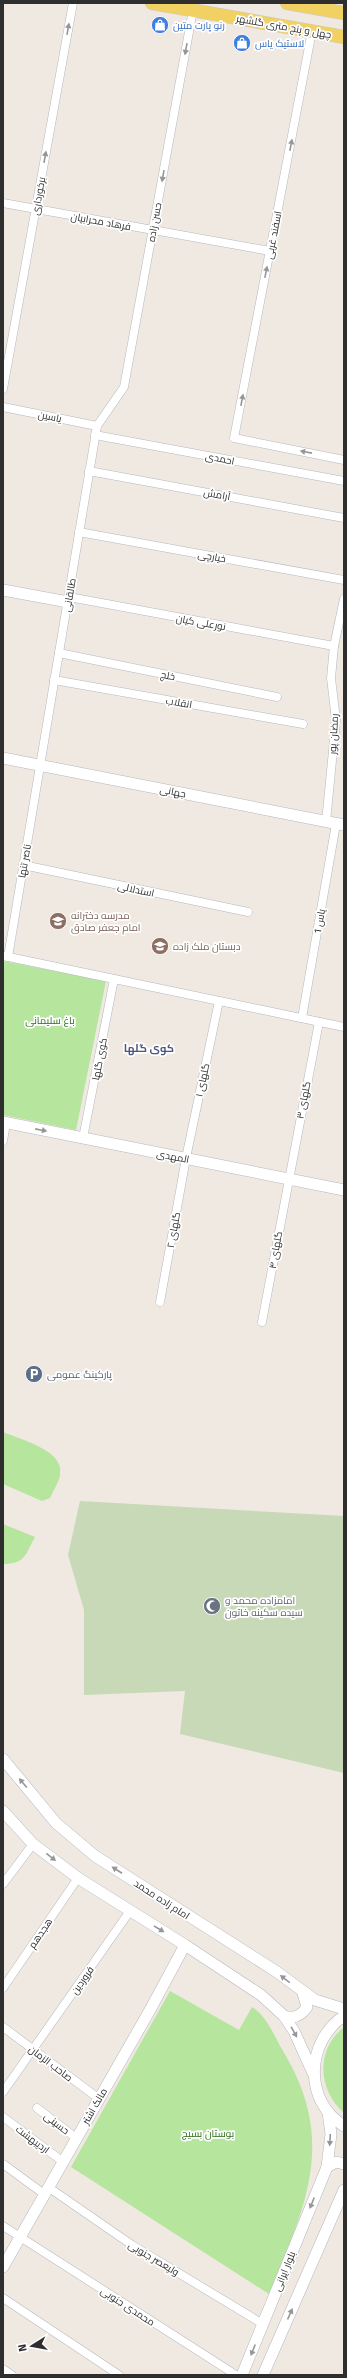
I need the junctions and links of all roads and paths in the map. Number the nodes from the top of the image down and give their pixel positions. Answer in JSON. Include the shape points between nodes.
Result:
{"nodes":[{"id":1,"x":73,"y":3,"type":"edge"},
{"id":2,"x":152,"y":3,"type":"edge"},
{"id":3,"x":287,"y":3,"type":"edge"},
{"id":4,"x":313,"y":5,"type":"edge"},
{"id":5,"x":193,"y":10,"type":"junction"},
{"id":6,"x":344,"y":13,"type":"edge"},
{"id":7,"x":312,"y":31,"type":"junction"},
{"id":8,"x":344,"y":37,"type":"edge"},
{"id":9,"x":3,"y":203,"type":"edge"},
{"id":10,"x":35,"y":209,"type":"junction"},
{"id":11,"x":153,"y":230,"type":"junction"},
{"id":12,"x":270,"y":251,"type":"junction"},
{"id":13,"x":3,"y":389,"type":"edge"},
{"id":14,"x":3,"y":407,"type":"edge"},
{"id":15,"x":97,"y":426,"type":"junction"},
{"id":16,"x":96,"y":435,"type":"junction"},
{"id":17,"x":344,"y":460,"type":"edge"},
{"id":18,"x":89,"y":471,"type":"junction"},
{"id":19,"x":344,"y":481,"type":"edge"},
{"id":20,"x":344,"y":518,"type":"edge"},
{"id":21,"x":79,"y":532,"type":"junction"},
{"id":22,"x":344,"y":580,"type":"edge"},
{"id":23,"x":3,"y":590,"type":"edge"},
{"id":24,"x":68,"y":600,"type":"junction"},
{"id":25,"x":344,"y":600,"type":"edge"},
{"id":26,"x":334,"y":646,"type":"junction"},
{"id":27,"x":59,"y":653,"type":"junction"},
{"id":28,"x":54,"y":680,"type":"junction"},
{"id":29,"x":277,"y":697,"type":"dead end"},
{"id":30,"x":303,"y":724,"type":"dead end"},
{"id":31,"x":3,"y":758,"type":"edge"},
{"id":32,"x":40,"y":765,"type":"junction"},
{"id":33,"x":335,"y":824,"type":"edge"},
{"id":34,"x":23,"y":865,"type":"junction"},
{"id":35,"x":248,"y":912,"type":"dead end"},
{"id":36,"x":5,"y":956,"type":"edge"},
{"id":37,"x":114,"y":979,"type":"junction"},
{"id":38,"x":219,"y":1001,"type":"junction"},
{"id":39,"x":302,"y":1018,"type":"junction"},
{"id":40,"x":319,"y":1022,"type":"junction"},
{"id":41,"x":344,"y":1027,"type":"edge"},
{"id":42,"x":4,"y":1123,"type":"edge"},
{"id":43,"x":83,"y":1138,"type":"junction"},
{"id":44,"x":3,"y":1141,"type":"edge"},
{"id":45,"x":186,"y":1158,"type":"junction"},
{"id":46,"x":288,"y":1179,"type":"junction"},
{"id":47,"x":344,"y":1190,"type":"edge"},
{"id":48,"x":160,"y":1302,"type":"dead end"},
{"id":49,"x":262,"y":1322,"type":"dead end"},
{"id":50,"x":3,"y":1760,"type":"edge"},
{"id":51,"x":3,"y":1811,"type":"edge"},
{"id":52,"x":33,"y":1844,"type":"junction"},
{"id":53,"x":78,"y":1878,"type":"junction"},
{"id":54,"x":3,"y":1884,"type":"edge"},
{"id":55,"x":130,"y":1911,"type":"junction"},
{"id":56,"x":185,"y":1945,"type":"junction"},
{"id":57,"x":3,"y":1988,"type":"edge"},
{"id":58,"x":303,"y":1993,"type":"junction"},
{"id":59,"x":344,"y":2009,"type":"edge"},
{"id":60,"x":284,"y":2016,"type":"junction"},
{"id":61,"x":344,"y":2016,"type":"edge"},
{"id":62,"x":3,"y":2027,"type":"edge"},
{"id":63,"x":34,"y":2050,"type":"junction"},
{"id":64,"x":314,"y":2073,"type":"junction"},
{"id":65,"x":3,"y":2092,"type":"edge"},
{"id":66,"x":98,"y":2098,"type":"junction"},
{"id":67,"x":37,"y":2108,"type":"dead end"},
{"id":68,"x":328,"y":2112,"type":"junction"},
{"id":69,"x":3,"y":2117,"type":"edge"},
{"id":70,"x":344,"y":2126,"type":"edge"},
{"id":71,"x":76,"y":2138,"type":"junction"},
{"id":72,"x":62,"y":2162,"type":"junction"},
{"id":73,"x":3,"y":2164,"type":"edge"},
{"id":74,"x":344,"y":2164,"type":"edge"},
{"id":75,"x":327,"y":2167,"type":"junction"},
{"id":76,"x":344,"y":2190,"type":"edge"},
{"id":77,"x":46,"y":2191,"type":"junction"},
{"id":78,"x":3,"y":2226,"type":"edge"},
{"id":79,"x":21,"y":2237,"type":"junction"},
{"id":80,"x":3,"y":2267,"type":"edge"},
{"id":81,"x":3,"y":2298,"type":"edge"},
{"id":82,"x":263,"y":2324,"type":"junction"},
{"id":83,"x":3,"y":2369,"type":"edge"},
{"id":84,"x":12,"y":2375,"type":"edge"},
{"id":85,"x":119,"y":2375,"type":"edge"},
{"id":86,"x":236,"y":2375,"type":"edge"},
{"id":87,"x":242,"y":2375,"type":"edge"},
{"id":88,"x":263,"y":2375,"type":"edge"}],
"edges":[{"from":10,"to":1,"type":"street","name":"برخورداری","one_way":true},
{"from":2,"to":5,"type":"main road","name":"چهل و پنج متری گلشهر"},
{"from":3,"to":4,"type":"main road"},
{"from":4,"to":6,"type":"main road"},
{"from":5,"to":7,"type":"main road","name":"چهل و پنج متری گلشهر"},
{"from":5,"to":11,"type":"street","name":"حسن زاده","one_way":true},
{"from":7,"to":8,"type":"main road","name":"چهل و پنج متری گلشهر"},
{"from":12,"to":7,"type":"street","name":"اسفند غربی","one_way":true},
{"from":9,"to":10,"type":"street","name":"فرهاد محرابیان"},
{"from":10,"to":11,"type":"street","name":"فرهاد محرابیان"},
{"from":10,"to":13,"type":"street","name":"برخورداری"},
{"from":11,"to":12,"type":"street","name":"فرهاد محرابیان"},
{"from":11,"to":15,"type":"street","name":"حسن زاده","via":[[124,387]]},
{"from":17,"to":12,"type":"street","name":"اسفند غربی","one_way":true,"via":[[234,438]]},
{"from":14,"to":15,"type":"street","name":"یاسین"},
{"from":15,"to":16,"type":"street","name":"طالقانی"},
{"from":16,"to":18,"type":"street","name":"طالقانی"},
{"from":16,"to":19,"type":"street","name":"احمدی"},
{"from":18,"to":20,"type":"street","name":"آرامش"},
{"from":18,"to":21,"type":"street","name":"طالقانی"},
{"from":21,"to":22,"type":"street","name":"خیارچی"},
{"from":21,"to":24,"type":"street","name":"طالقانی"},
{"from":23,"to":24,"type":"street"},
{"from":24,"to":26,"type":"street","name":"نورعلی کیان"},
{"from":24,"to":27,"type":"street","name":"طالقانی"},
{"from":25,"to":26,"type":"street","name":"رمضان پور"},
{"from":26,"to":33,"type":"street","name":"رمضان پور","via":[[331,678],[336,720]]},
{"from":27,"to":28,"type":"street","name":"طالقانی"},
{"from":27,"to":29,"type":"street","name":"خلج"},
{"from":28,"to":30,"type":"street","name":"انقلاب"},
{"from":28,"to":32,"type":"street","name":"طالقانی"},
{"from":31,"to":32,"type":"street","name":"جهانی"},
{"from":32,"to":33,"type":"street","name":"جهانی"},
{"from":32,"to":34,"type":"street","name":"ناصر تنها"},
{"from":33,"to":39,"type":"street","name":"یاس 1"},
{"from":34,"to":35,"type":"street","name":"استدلالی"},
{"from":34,"to":36,"type":"street","name":"ناصر تنها"},
{"from":36,"to":37,"type":"street"},
{"from":37,"to":38,"type":"street"},
{"from":37,"to":43,"type":"street","name":"کوی گلها"},
{"from":38,"to":39,"type":"street"},
{"from":38,"to":45,"type":"street","name":"گلهای ۱"},
{"from":39,"to":40,"type":"street"},
{"from":40,"to":41,"type":"street"},
{"from":40,"to":46,"type":"street","name":"گلهای ۳"},
{"from":42,"to":43,"type":"street","name":"المهدی","one_way":true},
{"from":42,"to":44,"type":"street"},
{"from":43,"to":45,"type":"street","name":"المهدی"},
{"from":45,"to":46,"type":"street","name":"المهدی"},
{"from":45,"to":48,"type":"street","name":"گلهای ۲"},
{"from":46,"to":47,"type":"street","name":"المهدی"},
{"from":46,"to":49,"type":"street","name":"گلهای ۴"},
{"from":58,"to":50,"type":"street","name":"امام زاده محمد","one_way":true,"via":[[277,1972],[95,1856],[56,1823]]},
{"from":51,"to":52,"type":"street"},
{"from":52,"to":53,"type":"street","one_way":true},
{"from":52,"to":54,"type":"street"},
{"from":53,"to":55,"type":"street"},
{"from":53,"to":57,"type":"street","name":"هجدهم"},
{"from":55,"to":56,"type":"street","one_way":true},
{"from":55,"to":63,"type":"street","name":"فروردین"},
{"from":56,"to":60,"type":"street","via":[[261,1995]]},
{"from":56,"to":66,"type":"street","name":"مالک اشتر"},
{"from":58,"to":59,"type":"street","name":"امام زاده محمد","via":[[325,2004]]},
{"from":58,"to":60,"type":"street","via":[[307,2007],[304,2012],[295,2017]]},
{"from":60,"to":64,"type":"street","one_way":true},
{"from":61,"to":64,"type":"street","via":[[332,2025],[318,2047]]},
{"from":62,"to":63,"type":"street","name":"صاحب الزمان"},
{"from":63,"to":65,"type":"street","name":"فروردین"},
{"from":63,"to":66,"type":"street","name":"صاحب الزمان"},
{"from":64,"to":68,"type":"street","via":[[318,2094]]},
{"from":66,"to":71,"type":"street","name":"مالک اشتر"},
{"from":67,"to":71,"type":"street","name":"حسینی"},
{"from":68,"to":70,"type":"street"},
{"from":68,"to":75,"type":"street","name":"بلوار ایرانی","one_way":true,"via":[[330,2134]]},
{"from":69,"to":72,"type":"street","name":"اردیبهشت"},
{"from":71,"to":72,"type":"street","name":"مالک اشتر"},
{"from":72,"to":77,"type":"street","name":"مالک اشتر"},
{"from":73,"to":77,"type":"street","name":"ولیعصر جنوبی"},
{"from":74,"to":75,"type":"street","via":[[336,2162]]},
{"from":75,"to":82,"type":"street","name":"بلوار ایرانی","one_way":true},
{"from":88,"to":76,"type":"street","one_way":true},
{"from":77,"to":79,"type":"street","name":"مالک اشتر"},
{"from":77,"to":82,"type":"street","name":"ولیعصر جنوبی"},
{"from":78,"to":79,"type":"street","name":"محمدی جنوبی"},
{"from":79,"to":80,"type":"street","name":"مالک اشتر"},
{"from":79,"to":86,"type":"street","name":"محمدی جنوبی"},
{"from":81,"to":85,"type":"street"},
{"from":82,"to":87,"type":"street","name":"بلوار ایرانی","one_way":true},
{"from":83,"to":84,"type":"street"}]}
